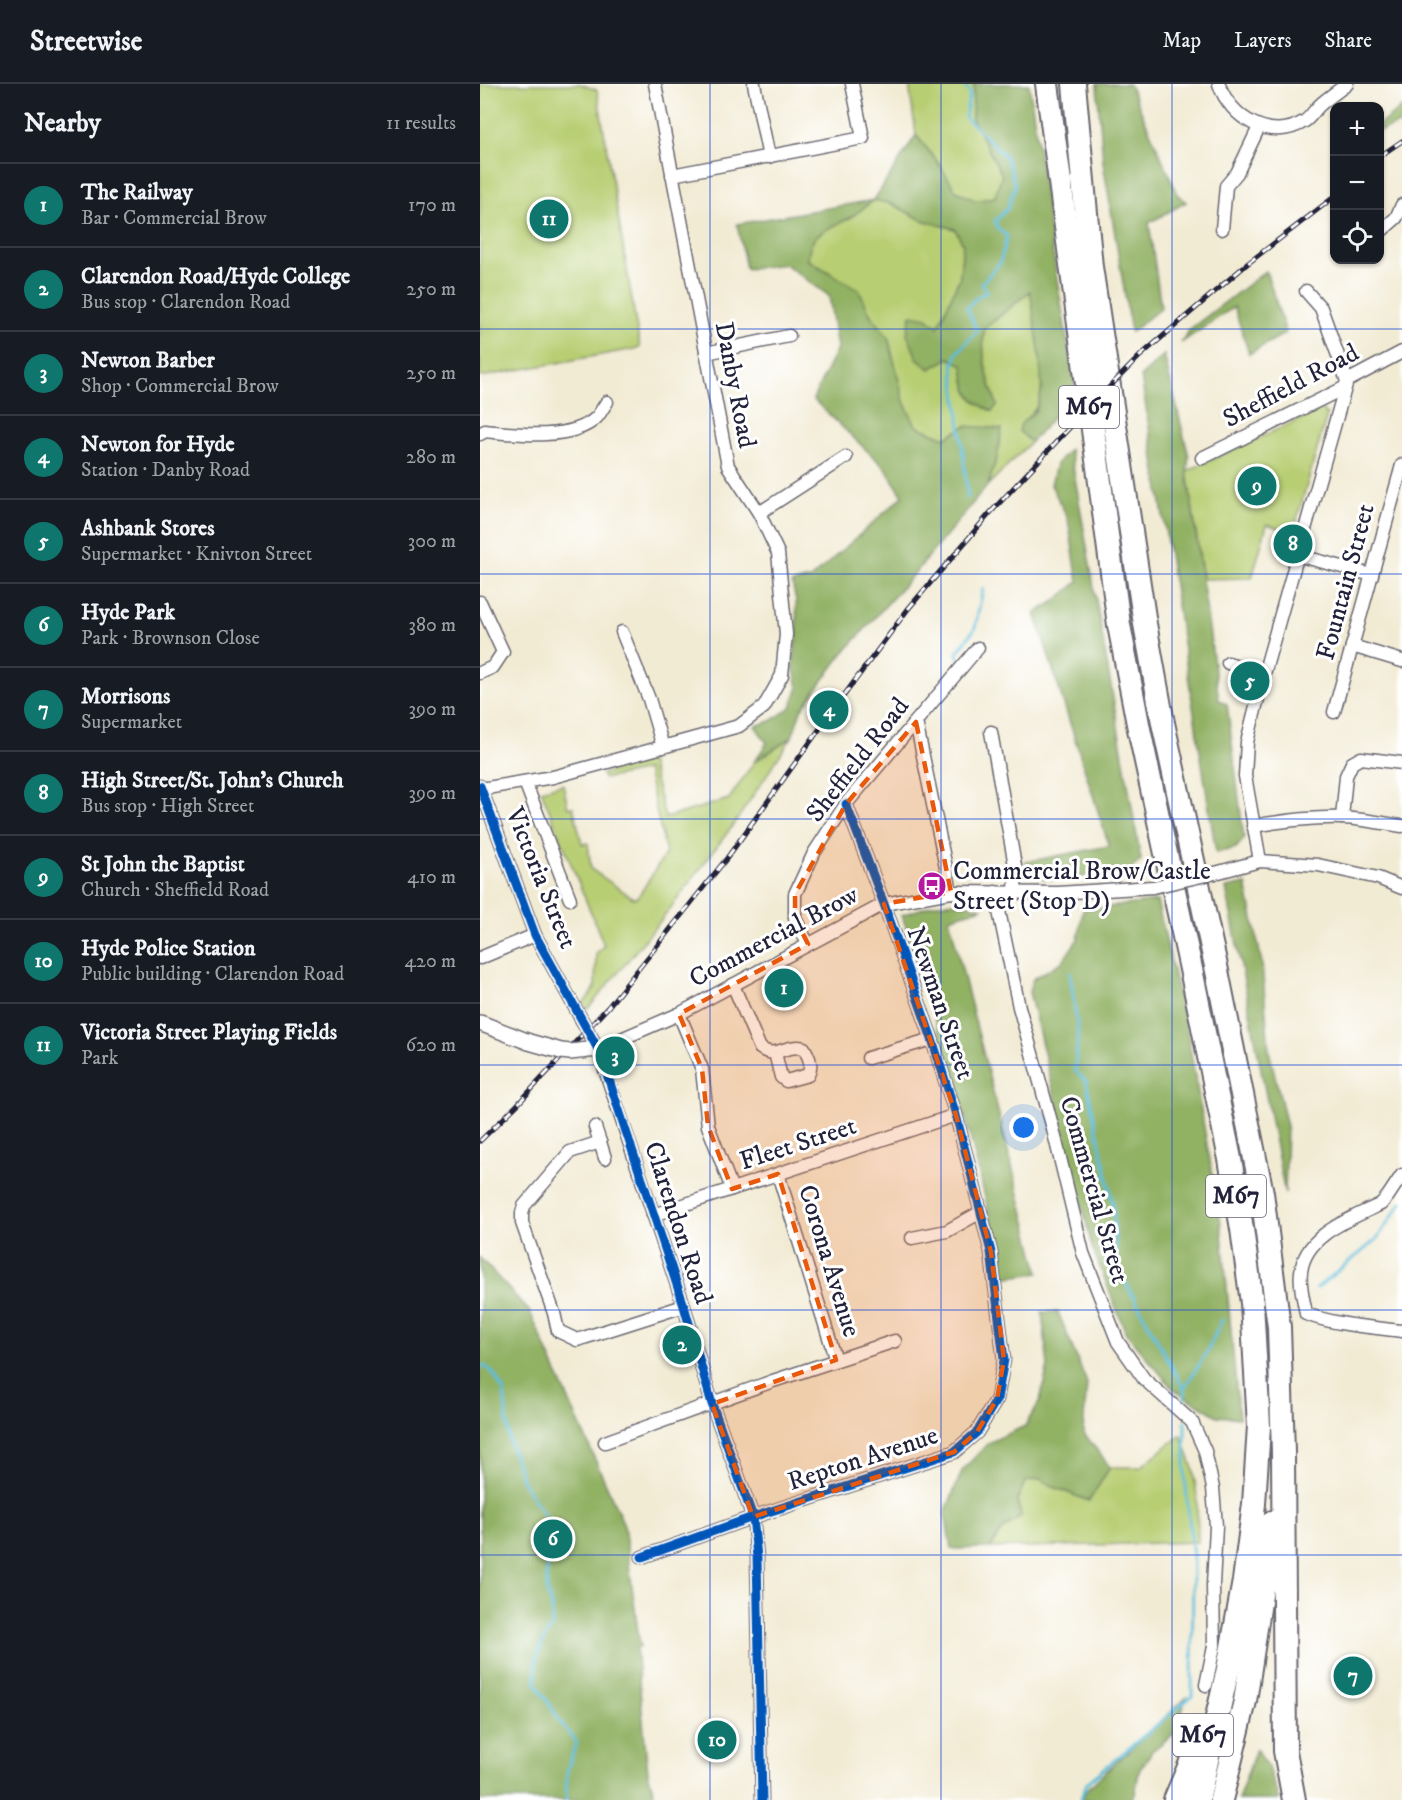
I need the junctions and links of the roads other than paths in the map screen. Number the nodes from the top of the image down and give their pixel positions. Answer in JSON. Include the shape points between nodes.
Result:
{"nodes":[{"id":1,"x":655,"y":84,"type":"edge"},
{"id":2,"x":754,"y":84,"type":"edge"},
{"id":3,"x":852,"y":84,"type":"edge"},
{"id":4,"x":1047,"y":84,"type":"edge"},
{"id":5,"x":1074,"y":84,"type":"edge"},
{"id":6,"x":1219,"y":84,"type":"edge"},
{"id":7,"x":1347,"y":84,"type":"edge"},
{"id":8,"x":1259,"y":127,"type":"junction"},
{"id":9,"x":769,"y":157,"type":"junction"},
{"id":10,"x":672,"y":175,"type":"junction"},
{"id":11,"x":1402,"y":205,"type":"edge"},
{"id":12,"x":1384,"y":228,"type":"edge"},
{"id":13,"x":1222,"y":230,"type":"dead end"},
{"id":14,"x":1306,"y":291,"type":"dead end"},
{"id":15,"x":789,"y":336,"type":"dead end"},
{"id":16,"x":1402,"y":352,"type":"edge"},
{"id":17,"x":706,"y":353,"type":"junction"},
{"id":18,"x":1345,"y":385,"type":"junction"},
{"id":19,"x":606,"y":402,"type":"dead end"},
{"id":20,"x":480,"y":434,"type":"edge"},
{"id":21,"x":846,"y":457,"type":"dead end"},
{"id":22,"x":1202,"y":458,"type":"dead end"},
{"id":23,"x":1402,"y":465,"type":"edge"},
{"id":24,"x":759,"y":513,"type":"junction"},
{"id":25,"x":1297,"y":555,"type":"junction"},
{"id":26,"x":1372,"y":575,"type":"junction"},
{"id":27,"x":480,"y":602,"type":"edge"},
{"id":28,"x":622,"y":632,"type":"dead end"},
{"id":29,"x":1352,"y":646,"type":"junction"},
{"id":30,"x":978,"y":648,"type":"dead end"},
{"id":31,"x":1402,"y":661,"type":"edge"},
{"id":32,"x":1228,"y":663,"type":"dead end"},
{"id":33,"x":480,"y":673,"type":"edge"},
{"id":34,"x":1264,"y":674,"type":"junction"},
{"id":35,"x":1334,"y":712,"type":"dead end"},
{"id":36,"x":916,"y":722,"type":"junction"},
{"id":37,"x":991,"y":732,"type":"dead end"},
{"id":38,"x":663,"y":747,"type":"junction"},
{"id":39,"x":1402,"y":763,"type":"edge"},
{"id":40,"x":525,"y":782,"type":"junction"},
{"id":41,"x":481,"y":788,"type":"edge"},
{"id":42,"x":846,"y":804,"type":"junction"},
{"id":43,"x":1342,"y":818,"type":"junction"},
{"id":44,"x":1254,"y":826,"type":"junction"},
{"id":45,"x":1402,"y":826,"type":"edge"},
{"id":46,"x":1260,"y":861,"type":"junction"},
{"id":47,"x":1402,"y":888,"type":"edge"},
{"id":48,"x":1016,"y":891,"type":"junction"},
{"id":49,"x":951,"y":892,"type":"junction"},
{"id":50,"x":995,"y":892,"type":"junction"},
{"id":51,"x":570,"y":898,"type":"dead end"},
{"id":52,"x":884,"y":904,"type":"junction"},
{"id":53,"x":535,"y":935,"type":"junction"},
{"id":54,"x":808,"y":944,"type":"junction"},
{"id":55,"x":480,"y":958,"type":"edge"},
{"id":56,"x":733,"y":985,"type":"junction"},
{"id":57,"x":679,"y":1014,"type":"junction"},
{"id":58,"x":480,"y":1023,"type":"edge"},
{"id":59,"x":932,"y":1039,"type":"junction"},
{"id":60,"x":598,"y":1049,"type":"junction"},
{"id":61,"x":775,"y":1053,"type":"dead end"},
{"id":62,"x":868,"y":1058,"type":"dead end"},
{"id":63,"x":956,"y":1115,"type":"junction"},
{"id":64,"x":595,"y":1127,"type":"dead end"},
{"id":65,"x":600,"y":1142,"type":"junction"},
{"id":66,"x":605,"y":1158,"type":"dead end"},
{"id":67,"x":778,"y":1174,"type":"junction"},
{"id":68,"x":1402,"y":1175,"type":"edge"},
{"id":69,"x":732,"y":1189,"type":"junction"},
{"id":70,"x":981,"y":1212,"type":"junction"},
{"id":71,"x":653,"y":1215,"type":"junction"},
{"id":72,"x":912,"y":1239,"type":"dead end"},
{"id":73,"x":684,"y":1306,"type":"junction"},
{"id":74,"x":1402,"y":1331,"type":"edge"},
{"id":75,"x":895,"y":1341,"type":"dead end"},
{"id":76,"x":836,"y":1360,"type":"junction"},
{"id":77,"x":712,"y":1404,"type":"junction"},
{"id":78,"x":605,"y":1442,"type":"dead end"},
{"id":79,"x":1283,"y":1452,"type":"junction"},
{"id":80,"x":753,"y":1517,"type":"junction"},
{"id":81,"x":642,"y":1557,"type":"dead end"},
{"id":82,"x":1228,"y":1669,"type":"junction"},
{"id":83,"x":1206,"y":1685,"type":"dead end"},
{"id":84,"x":762,"y":1800,"type":"edge"},
{"id":85,"x":1175,"y":1800,"type":"edge"},
{"id":86,"x":1198,"y":1800,"type":"edge"},
{"id":87,"x":1221,"y":1800,"type":"edge"},
{"id":88,"x":1294,"y":1800,"type":"edge"}],
"edges":[{"from":1,"to":10,"type":"street","name":"Danby Road"},
{"from":2,"to":9,"type":"street"},
{"from":3,"to":9,"type":"street","via":[[863,138]]},
{"from":4,"to":82,"type":"highway","number":"M67","via":[[1119,625],[1230,1159],[1252,1303],[1258,1426],[1254,1504]]},
{"from":5,"to":79,"type":"highway","number":"M67","via":[[1091,267],[1144,624],[1262,1193],[1279,1327]]},
{"from":6,"to":8,"type":"street","via":[[1237,112]]},
{"from":7,"to":8,"type":"street","via":[[1299,124]]},
{"from":8,"to":13,"type":"street","via":[[1237,173],[1226,186]]},
{"from":9,"to":10,"type":"street"},
{"from":10,"to":17,"type":"street","name":"Danby Road"},
{"from":11,"to":12,"type":"street","via":[[1396,218]]},
{"from":14,"to":18,"type":"street","via":[[1321,308]]},
{"from":15,"to":17,"type":"street"},
{"from":16,"to":18,"type":"street","name":"Sheffield Road"},
{"from":17,"to":24,"type":"street","name":"Danby Road","via":[[728,466]]},
{"from":18,"to":22,"type":"street","name":"Sheffield Road"},
{"from":18,"to":25,"type":"street"},
{"from":19,"to":20,"type":"street","via":[[596,418],[578,428],[545,435],[485,431]]},
{"from":21,"to":24,"type":"street"},
{"from":23,"to":26,"type":"street","name":"Fountain Street"},
{"from":24,"to":38,"type":"street","name":"Danby Road","via":[[778,553],[786,634],[782,675],[764,707],[739,726]]},
{"from":25,"to":26,"type":"street"},
{"from":25,"to":34,"type":"street"},
{"from":26,"to":29,"type":"street","name":"Fountain Street"},
{"from":27,"to":33,"type":"street","via":[[503,652],[493,667]]},
{"from":28,"to":38,"type":"street"},
{"from":29,"to":31,"type":"street"},
{"from":29,"to":35,"type":"street","name":"Fountain Street"},
{"from":30,"to":36,"type":"street","name":"Sheffield Road"},
{"from":32,"to":34,"type":"street"},
{"from":34,"to":44,"type":"street","via":[[1246,742],[1245,776]]},
{"from":36,"to":42,"type":"street","name":"Sheffield Road"},
{"from":36,"to":49,"type":"street"},
{"from":37,"to":48,"type":"street","via":[[1016,871]]},
{"from":38,"to":40,"type":"street","name":"Danby Road"},
{"from":39,"to":43,"type":"street","via":[[1361,758],[1352,763],[1346,776]]},
{"from":40,"to":41,"type":"street","name":"Danby Road"},
{"from":40,"to":51,"type":"street"},
{"from":41,"to":53,"type":"street","name":"Victoria Street"},
{"from":42,"to":52,"type":"street","name":"Newman Street"},
{"from":42,"to":54,"type":"street","name":"Sheffield Road","via":[[814,853],[795,894],[795,918]]},
{"from":43,"to":44,"type":"street"},
{"from":43,"to":45,"type":"street"},
{"from":44,"to":46,"type":"street"},
{"from":46,"to":47,"type":"street","name":"Commercial Brow","via":[[1318,865],[1378,878]]},
{"from":46,"to":48,"type":"street","name":"Commercial Brow","bridge":true,"via":[[1152,886],[1058,893]]},
{"from":48,"to":50,"type":"street","name":"Commercial Brow"},
{"from":49,"to":50,"type":"street","name":"Commercial Brow"},
{"from":49,"to":52,"type":"street","name":"Commercial Brow"},
{"from":50,"to":83,"type":"street","name":"Commercial Street","via":[[1019,1007],[1083,1253],[1118,1342],[1144,1378],[1192,1422],[1205,1451],[1216,1526],[1215,1646]]},
{"from":52,"to":54,"type":"street","name":"Commercial Brow"},
{"from":52,"to":59,"type":"street","name":"Newman Street"},
{"from":53,"to":55,"type":"street"},
{"from":53,"to":60,"type":"street","name":"Victoria Street","bridge":true},
{"from":54,"to":56,"type":"street","name":"Commercial Brow"},
{"from":56,"to":57,"type":"street","name":"Commercial Brow"},
{"from":56,"to":61,"type":"street","via":[[760,1048]]},
{"from":57,"to":60,"type":"street","name":"Commercial Brow"},
{"from":57,"to":69,"type":"street","via":[[702,1070],[708,1126]]},
{"from":58,"to":60,"type":"street","bridge":true,"via":[[561,1051]]},
{"from":59,"to":62,"type":"street"},
{"from":59,"to":63,"type":"street","name":"Newman Street"},
{"from":60,"to":71,"type":"street","name":"Clarendon Road"},
{"from":63,"to":67,"type":"street","name":"Fleet Street"},
{"from":63,"to":70,"type":"street","name":"Repton Avenue"},
{"from":64,"to":65,"type":"street"},
{"from":65,"to":66,"type":"street"},
{"from":65,"to":73,"type":"street","via":[[570,1152],[529,1199],[522,1213],[558,1331],[577,1340]]},
{"from":67,"to":69,"type":"street","name":"Fleet Street"},
{"from":67,"to":76,"type":"street","name":"Corona Avenue"},
{"from":68,"to":74,"type":"street","via":[[1381,1203],[1323,1235],[1306,1256],[1300,1275],[1306,1314]]},
{"from":69,"to":71,"type":"street","name":"Fleet Street"},
{"from":70,"to":72,"type":"street","via":[[947,1231]]},
{"from":70,"to":80,"type":"street","name":"Repton Avenue","via":[[991,1252],[1004,1360],[997,1399],[977,1432],[954,1452]]},
{"from":71,"to":73,"type":"street","name":"Clarendon Road"},
{"from":73,"to":77,"type":"street","name":"Clarendon Road"},
{"from":75,"to":76,"type":"street"},
{"from":76,"to":77,"type":"street"},
{"from":77,"to":78,"type":"street"},
{"from":77,"to":80,"type":"street","name":"Clarendon Road"},
{"from":79,"to":87,"type":"highway","number":"M67","via":[[1245,1701]]},
{"from":79,"to":88,"type":"highway","number":"M67","via":[[1285,1751]]},
{"from":80,"to":81,"type":"street","name":"Repton Avenue"},
{"from":80,"to":84,"type":"street","name":"Clarendon Road"},
{"from":82,"to":85,"type":"highway","number":"M67"},
{"from":82,"to":86,"type":"highway","number":"M67"}]}
